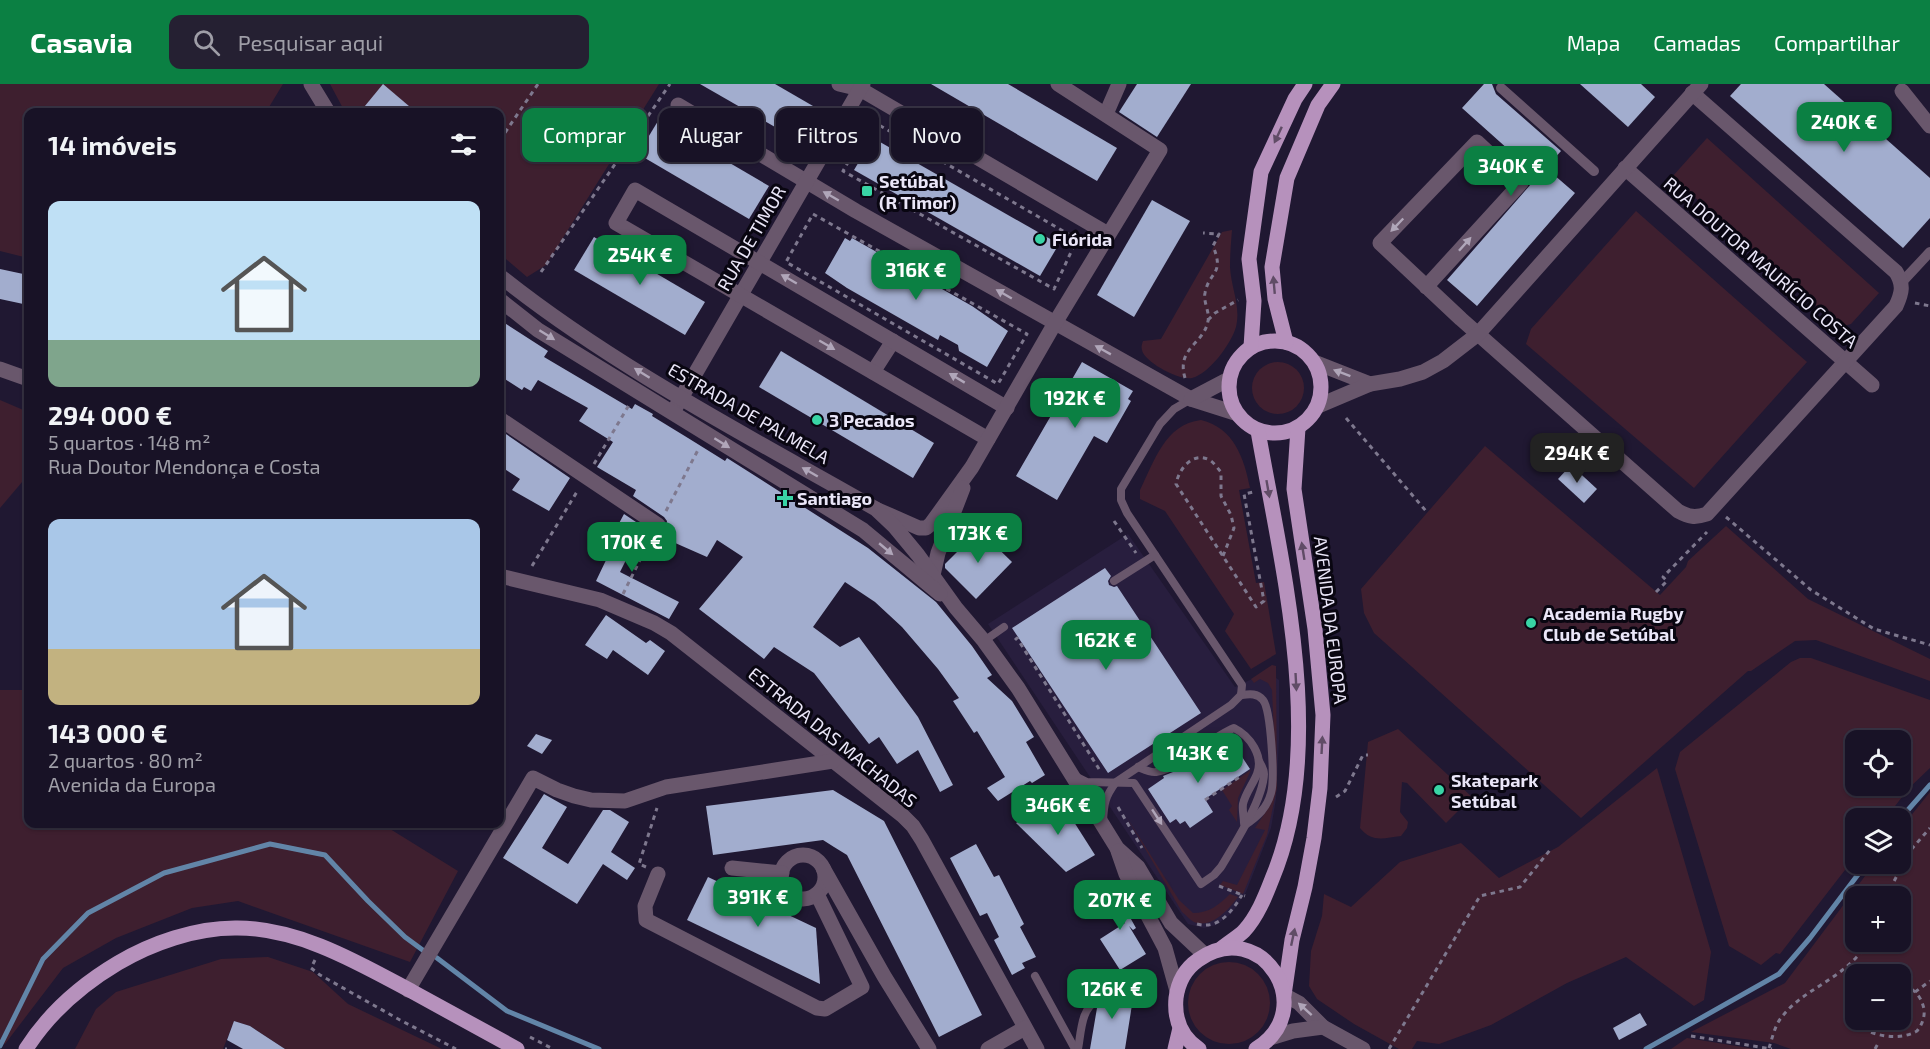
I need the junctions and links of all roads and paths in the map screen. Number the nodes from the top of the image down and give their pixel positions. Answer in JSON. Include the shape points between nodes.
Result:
{"nodes":[{"id":1,"x":311,"y":84,"type":"edge"},
{"id":2,"x":538,"y":84,"type":"edge"},
{"id":3,"x":670,"y":84,"type":"edge"},
{"id":4,"x":839,"y":84,"type":"edge"},
{"id":5,"x":1058,"y":84,"type":"edge"},
{"id":6,"x":1119,"y":84,"type":"edge"},
{"id":7,"x":1305,"y":84,"type":"edge"},
{"id":8,"x":1333,"y":84,"type":"edge"},
{"id":9,"x":860,"y":86,"type":"edge"},
{"id":10,"x":1898,"y":87,"type":"edge"},
{"id":11,"x":1501,"y":88,"type":"dead end"},
{"id":12,"x":1696,"y":89,"type":"edge"},
{"id":13,"x":678,"y":105,"type":"dead end"},
{"id":14,"x":326,"y":108,"type":"edge"},
{"id":15,"x":1930,"y":109,"type":"edge"},
{"id":16,"x":1106,"y":114,"type":"junction"},
{"id":17,"x":1930,"y":126,"type":"edge"},
{"id":18,"x":504,"y":134,"type":"edge"},
{"id":19,"x":1625,"y":168,"type":"junction"},
{"id":20,"x":843,"y":171,"type":"joint"},
{"id":21,"x":1594,"y":171,"type":"dead end"},
{"id":22,"x":806,"y":182,"type":"junction"},
{"id":23,"x":824,"y":219,"type":"joint"},
{"id":24,"x":1108,"y":234,"type":"junction"},
{"id":25,"x":1203,"y":234,"type":"dead end"},
{"id":26,"x":1930,"y":252,"type":"edge"},
{"id":27,"x":760,"y":262,"type":"junction"},
{"id":28,"x":540,"y":272,"type":"dead end"},
{"id":29,"x":504,"y":279,"type":"edge"},
{"id":30,"x":1902,"y":282,"type":"junction"},
{"id":31,"x":1426,"y":287,"type":"junction"},
{"id":32,"x":741,"y":294,"type":"junction"},
{"id":33,"x":1238,"y":300,"type":"dead end"},
{"id":34,"x":504,"y":303,"type":"edge"},
{"id":35,"x":1208,"y":320,"type":"junction"},
{"id":36,"x":1055,"y":323,"type":"junction"},
{"id":37,"x":1478,"y":334,"type":"junction"},
{"id":38,"x":893,"y":340,"type":"junction"},
{"id":39,"x":1286,"y":342,"type":"junction"},
{"id":40,"x":1251,"y":347,"type":"junction"},
{"id":41,"x":1314,"y":362,"type":"junction"},
{"id":42,"x":1846,"y":363,"type":"junction"},
{"id":43,"x":0,"y":369,"type":"edge"},
{"id":44,"x":873,"y":372,"type":"junction"},
{"id":45,"x":24,"y":378,"type":"edge"},
{"id":46,"x":1229,"y":379,"type":"junction"},
{"id":47,"x":1186,"y":382,"type":"dead end"},
{"id":48,"x":1370,"y":384,"type":"junction"},
{"id":49,"x":1872,"y":385,"type":"dead end"},
{"id":50,"x":681,"y":397,"type":"junction"},
{"id":51,"x":1191,"y":399,"type":"junction"},
{"id":52,"x":1318,"y":406,"type":"junction"},
{"id":53,"x":1007,"y":408,"type":"junction"},
{"id":54,"x":673,"y":412,"type":"junction"},
{"id":55,"x":1235,"y":413,"type":"junction"},
{"id":56,"x":1346,"y":418,"type":"dead end"},
{"id":57,"x":504,"y":422,"type":"edge"},
{"id":58,"x":1298,"y":428,"type":"junction"},
{"id":59,"x":1258,"y":431,"type":"junction"},
{"id":60,"x":706,"y":433,"type":"junction"},
{"id":61,"x":988,"y":439,"type":"junction"},
{"id":62,"x":972,"y":467,"type":"junction"},
{"id":63,"x":1253,"y":492,"type":"dead end"},
{"id":64,"x":876,"y":509,"type":"junction"},
{"id":65,"x":1426,"y":511,"type":"dead end"},
{"id":66,"x":1723,"y":515,"type":"dead end"},
{"id":67,"x":1114,"y":521,"type":"dead end"},
{"id":68,"x":658,"y":525,"type":"junction"},
{"id":69,"x":1707,"y":532,"type":"dead end"},
{"id":70,"x":1155,"y":555,"type":"junction"},
{"id":71,"x":1223,"y":556,"type":"junction"},
{"id":72,"x":1143,"y":563,"type":"junction"},
{"id":73,"x":933,"y":575,"type":"junction"},
{"id":74,"x":504,"y":577,"type":"edge"},
{"id":75,"x":1114,"y":582,"type":"dead end"},
{"id":76,"x":1656,"y":592,"type":"dead end"},
{"id":77,"x":616,"y":606,"type":"junction"},
{"id":78,"x":956,"y":608,"type":"junction"},
{"id":79,"x":1004,"y":627,"type":"dead end"},
{"id":80,"x":1015,"y":640,"type":"dead end"},
{"id":81,"x":984,"y":641,"type":"junction"},
{"id":82,"x":1930,"y":645,"type":"edge"},
{"id":83,"x":1241,"y":695,"type":"junction"},
{"id":84,"x":1368,"y":755,"type":"dead end"},
{"id":85,"x":833,"y":761,"type":"junction"},
{"id":86,"x":1259,"y":763,"type":"junction"},
{"id":87,"x":1138,"y":767,"type":"junction"},
{"id":88,"x":1073,"y":776,"type":"junction"},
{"id":89,"x":1105,"y":782,"type":"junction"},
{"id":90,"x":1116,"y":782,"type":"junction"},
{"id":91,"x":1110,"y":791,"type":"junction"},
{"id":92,"x":1335,"y":798,"type":"dead end"},
{"id":93,"x":1205,"y":800,"type":"dead end"},
{"id":94,"x":657,"y":807,"type":"dead end"},
{"id":95,"x":1103,"y":825,"type":"junction"},
{"id":96,"x":1244,"y":826,"type":"junction"},
{"id":97,"x":1930,"y":828,"type":"edge"},
{"id":98,"x":1118,"y":848,"type":"junction"},
{"id":99,"x":1550,"y":850,"type":"dead end"},
{"id":100,"x":1147,"y":856,"type":"dead end"},
{"id":101,"x":639,"y":864,"type":"dead end"},
{"id":102,"x":732,"y":868,"type":"dead end"},
{"id":103,"x":824,"y":868,"type":"junction"},
{"id":104,"x":782,"y":873,"type":"junction"},
{"id":105,"x":658,"y":874,"type":"dead end"},
{"id":106,"x":1219,"y":886,"type":"dead end"},
{"id":107,"x":1892,"y":886,"type":"edge"},
{"id":108,"x":817,"y":894,"type":"junction"},
{"id":109,"x":1188,"y":922,"type":"dead end"},
{"id":110,"x":320,"y":947,"type":"junction"},
{"id":111,"x":1222,"y":948,"type":"junction"},
{"id":112,"x":1861,"y":952,"type":"edge"},
{"id":113,"x":1205,"y":955,"type":"junction"},
{"id":114,"x":1851,"y":964,"type":"edge"},
{"id":115,"x":1845,"y":970,"type":"edge"},
{"id":116,"x":1035,"y":976,"type":"dead end"},
{"id":117,"x":1930,"y":981,"type":"edge"},
{"id":118,"x":1911,"y":988,"type":"edge"},
{"id":119,"x":408,"y":990,"type":"junction"},
{"id":120,"x":1177,"y":991,"type":"junction"},
{"id":121,"x":1915,"y":992,"type":"junction"},
{"id":122,"x":1284,"y":995,"type":"junction"},
{"id":123,"x":1098,"y":1001,"type":"dead end"},
{"id":124,"x":1323,"y":1027,"type":"junction"},
{"id":125,"x":1025,"y":1028,"type":"junction"},
{"id":126,"x":1180,"y":1028,"type":"junction"},
{"id":127,"x":1861,"y":1030,"type":"edge"},
{"id":128,"x":521,"y":1032,"type":"dead end"},
{"id":129,"x":1691,"y":1036,"type":"dead end"},
{"id":130,"x":1270,"y":1038,"type":"junction"},
{"id":131,"x":1879,"y":1042,"type":"junction"},
{"id":132,"x":1887,"y":1042,"type":"dead end"},
{"id":133,"x":1895,"y":1042,"type":"dead end"},
{"id":134,"x":1771,"y":1048,"type":"edge"},
{"id":135,"x":26,"y":1049,"type":"edge"},
{"id":136,"x":456,"y":1049,"type":"edge"},
{"id":137,"x":517,"y":1049,"type":"edge"},
{"id":138,"x":552,"y":1049,"type":"edge"},
{"id":139,"x":929,"y":1049,"type":"edge"},
{"id":140,"x":988,"y":1049,"type":"edge"},
{"id":141,"x":1037,"y":1049,"type":"edge"},
{"id":142,"x":1077,"y":1049,"type":"edge"},
{"id":143,"x":1175,"y":1049,"type":"edge"},
{"id":144,"x":1199,"y":1049,"type":"edge"},
{"id":145,"x":1256,"y":1049,"type":"edge"},
{"id":146,"x":1363,"y":1049,"type":"edge"},
{"id":147,"x":1389,"y":1049,"type":"edge"},
{"id":148,"x":1875,"y":1049,"type":"edge"}],
"edges":[{"from":1,"to":14,"type":"street"},
{"from":2,"to":18,"type":"path"},
{"from":3,"to":28,"type":"path"},
{"from":4,"to":9,"type":"street"},
{"from":5,"to":16,"type":"street"},
{"from":6,"to":16,"type":"street"},
{"from":7,"to":40,"type":"main road","one_way":true,"via":[[1261,172],[1249,259],[1254,301]]},
{"from":39,"to":8,"type":"main road","one_way":true,"via":[[1272,267],[1287,178],[1318,105]]},
{"from":9,"to":22,"type":"street","name":"RUA DE TIMOR"},
{"from":9,"to":24,"type":"street"},
{"from":10,"to":15,"type":"street"},
{"from":10,"to":17,"type":"street"},
{"from":11,"to":21,"type":"street"},
{"from":12,"to":19,"type":"street"},
{"from":12,"to":30,"type":"street","via":[[1896,272]]},
{"from":13,"to":22,"type":"street"},
{"from":16,"to":24,"type":"street","via":[[1160,150]]},
{"from":19,"to":37,"type":"street"},
{"from":19,"to":42,"type":"street","name":"RUA DOUTOR MAURÍCIO COSTA"},
{"from":20,"to":20,"type":"path","via":[[1054,290],[1077,239],[872,122]]},
{"from":22,"to":27,"type":"street","name":"RUA DE TIMOR"},
{"from":36,"to":22,"type":"street","one_way":true},
{"from":23,"to":23,"type":"path","via":[[813,214],[786,262],[998,384],[1028,334]]},
{"from":24,"to":36,"type":"street"},
{"from":25,"to":35,"type":"path","via":[[1219,234],[1213,246],[1218,270],[1205,291]]},
{"from":26,"to":30,"type":"street"},
{"from":27,"to":32,"type":"street","name":"RUA DE TIMOR"},
{"from":27,"to":32,"type":"street","via":[[635,190],[616,224]]},
{"from":38,"to":27,"type":"street","one_way":true},
{"from":50,"to":29,"type":"street","name":"ESTRADA DE PALMELA","one_way":true,"via":[[545,312]]},
{"from":30,"to":42,"type":"street","via":[[1896,306]]},
{"from":31,"to":31,"type":"street","one_way":true,"via":[[1521,183],[1477,142],[1380,243]]},
{"from":31,"to":37,"type":"street"},
{"from":32,"to":44,"type":"street","one_way":true},
{"from":32,"to":50,"type":"street","name":"RUA DE TIMOR"},
{"from":33,"to":35,"type":"path"},
{"from":34,"to":54,"type":"street","name":"ESTRADA DE PALMELA","one_way":true,"via":[[538,330]]},
{"from":35,"to":47,"type":"path","via":[[1185,354],[1182,368]]},
{"from":51,"to":36,"type":"street","one_way":true},
{"from":36,"to":53,"type":"street"},
{"from":37,"to":42,"type":"street","via":[[1678,511],[1696,517],[1715,506]]},
{"from":37,"to":48,"type":"street","via":[[1423,372]]},
{"from":38,"to":44,"type":"street"},
{"from":53,"to":38,"type":"street","one_way":true},
{"from":39,"to":40,"type":"main road"},
{"from":39,"to":41,"type":"main road","via":[[1297,346]]},
{"from":40,"to":46,"type":"main road","via":[[1237,361]]},
{"from":48,"to":41,"type":"street","one_way":true},
{"from":41,"to":52,"type":"main road","via":[[1322,392]]},
{"from":42,"to":49,"type":"street","name":"RUA DOUTOR MAURÍCIO COSTA"},
{"from":43,"to":45,"type":"street"},
{"from":44,"to":61,"type":"street"},
{"from":46,"to":51,"type":"street"},
{"from":46,"to":55,"type":"main road","via":[[1228,391]]},
{"from":48,"to":52,"type":"street"},
{"from":50,"to":54,"type":"street","name":"RUA DE TIMOR"},
{"from":64,"to":50,"type":"street","name":"ESTRADA DE PALMELA","one_way":true},
{"from":51,"to":55,"type":"street"},
{"from":51,"to":70,"type":"lane","via":[[1160,424],[1121,489],[1127,513]]},
{"from":52,"to":58,"type":"main road"},
{"from":53,"to":61,"type":"street"},
{"from":54,"to":60,"type":"street","name":"ESTRADA DE PALMELA"},
{"from":55,"to":59,"type":"main road"},
{"from":56,"to":65,"type":"path"},
{"from":57,"to":68,"type":"street"},
{"from":58,"to":59,"type":"main road","via":[[1286,433]]},
{"from":122,"to":58,"type":"main road","name":"AVENIDA DA EUROPA","one_way":true,"via":[[1314,838],[1323,715],[1315,629],[1294,489]]},
{"from":59,"to":111,"type":"main road","one_way":true,"via":[[1283,569],[1295,658],[1299,728],[1294,790],[1282,855],[1261,906],[1244,931]]},
{"from":60,"to":68,"type":"path"},
{"from":60,"to":78,"type":"street","name":"ESTRADA DE PALMELA","one_way":true,"via":[[863,530]]},
{"from":61,"to":62,"type":"street"},
{"from":62,"to":64,"type":"street","via":[[926,528]]},
{"from":62,"to":73,"type":"street"},
{"from":63,"to":71,"type":"path","via":[[1244,494],[1264,601],[1256,608]]},
{"from":64,"to":73,"type":"street","name":"ESTRADA DE PALMELA"},
{"from":66,"to":82,"type":"path","via":[[1811,590],[1874,629]]},
{"from":67,"to":72,"type":"path"},
{"from":68,"to":77,"type":"path"},
{"from":69,"to":76,"type":"path","via":[[1663,577],[1667,581]]},
{"from":70,"to":72,"type":"lane"},
{"from":70,"to":83,"type":"lane","via":[[1242,685]]},
{"from":71,"to":71,"type":"path","via":[[1176,484],[1187,462],[1200,458],[1211,461],[1221,472],[1221,496],[1234,528]]},
{"from":72,"to":75,"type":"lane"},
{"from":73,"to":78,"type":"street","name":"ESTRADA DE PALMELA"},
{"from":74,"to":77,"type":"street","name":"ESTRADA DAS MACHADAS"},
{"from":77,"to":85,"type":"street","name":"ESTRADA DAS MACHADAS","via":[[671,633]]},
{"from":78,"to":81,"type":"street","name":"ESTRADA DE PALMELA"},
{"from":79,"to":81,"type":"lane"},
{"from":80,"to":89,"type":"path"},
{"from":81,"to":88,"type":"street","name":"ESTRADA DE PALMELA"},
{"from":83,"to":87,"type":"lane"},
{"from":83,"to":96,"type":"lane","via":[[1253,694],[1267,707],[1272,765],[1267,803],[1260,815]]},
{"from":84,"to":92,"type":"path","via":[[1364,755],[1345,791]]},
{"from":85,"to":119,"type":"street","via":[[666,787],[625,801],[574,796],[534,778]]},
{"from":85,"to":125,"type":"street","name":"ESTRADA DAS MACHADAS","via":[[913,826]]},
{"from":86,"to":87,"type":"lane","via":[[1254,746],[1243,732],[1234,728],[1169,767],[1154,772]]},
{"from":86,"to":93,"type":"path"},
{"from":86,"to":96,"type":"lane","via":[[1243,805]]},
{"from":87,"to":90,"type":"lane"},
{"from":88,"to":89,"type":"lane","via":[[1087,782]]},
{"from":88,"to":95,"type":"street","name":"ESTRADA DE PALMELA"},
{"from":89,"to":90,"type":"lane"},
{"from":90,"to":91,"type":"lane"},
{"from":90,"to":96,"type":"lane","one_way":true,"via":[[1134,783],[1201,884],[1221,867]]},
{"from":91,"to":95,"type":"lane","via":[[1104,802]]},
{"from":91,"to":100,"type":"path"},
{"from":94,"to":101,"type":"path"},
{"from":95,"to":98,"type":"street","name":"ESTRADA DE PALMELA"},
{"from":97,"to":107,"type":"path","via":[[1909,852]]},
{"from":98,"to":113,"type":"street","name":"ESTRADA DE PALMELA","via":[[1138,867],[1171,923]]},
{"from":98,"to":120,"type":"street","name":"ESTRADA DE PALMELA","via":[[1126,874],[1165,948]]},
{"from":99,"to":147,"type":"path","via":[[1520,887],[1480,896]]},
{"from":102,"to":104,"type":"street"},
{"from":103,"to":104,"type":"street","via":[[814,858],[801,855],[789,861]]},
{"from":103,"to":108,"type":"street","via":[[825,882]]},
{"from":103,"to":139,"type":"street"},
{"from":104,"to":108,"type":"street","via":[[784,888],[795,898]]},
{"from":105,"to":108,"type":"street","via":[[645,906],[646,920],[825,1009],[862,987]]},
{"from":106,"to":109,"type":"path","via":[[1243,895],[1230,913],[1205,926]]},
{"from":110,"to":119,"type":"main road"},
{"from":110,"to":135,"type":"main road","via":[[277,932],[234,928],[173,939],[130,956],[84,985],[47,1020]]},
{"from":110,"to":136,"type":"path","via":[[311,968],[320,975]]},
{"from":111,"to":113,"type":"main road"},
{"from":111,"to":122,"type":"main road","via":[[1246,949],[1265,960]]},
{"from":112,"to":114,"type":"path"},
{"from":113,"to":120,"type":"main road","via":[[1183,976]]},
{"from":115,"to":134,"type":"path","via":[[1780,1018]]},
{"from":116,"to":142,"type":"lane"},
{"from":117,"to":121,"type":"path"},
{"from":118,"to":121,"type":"path"},
{"from":119,"to":137,"type":"main road"},
{"from":120,"to":126,"type":"main road","via":[[1175,1012]]},
{"from":121,"to":133,"type":"path","via":[[1925,1016],[1920,1028],[1909,1038]]},
{"from":124,"to":122,"type":"street","one_way":true,"via":[[1299,1003]]},
{"from":122,"to":130,"type":"main road","name":"AVENIDA DA EUROPA","via":[[1279,1027]]},
{"from":123,"to":142,"type":"lane","via":[[1086,1010]]},
{"from":124,"to":130,"type":"street"},
{"from":124,"to":146,"type":"street"},
{"from":125,"to":140,"type":"street"},
{"from":125,"to":141,"type":"street","name":"ESTRADA DAS MACHADAS"},
{"from":126,"to":143,"type":"main road"},
{"from":126,"to":144,"type":"main road"},
{"from":127,"to":131,"type":"path"},
{"from":128,"to":138,"type":"path"},
{"from":129,"to":134,"type":"path"},
{"from":130,"to":145,"type":"main road"},
{"from":131,"to":132,"type":"path"},
{"from":131,"to":148,"type":"path"}]}
